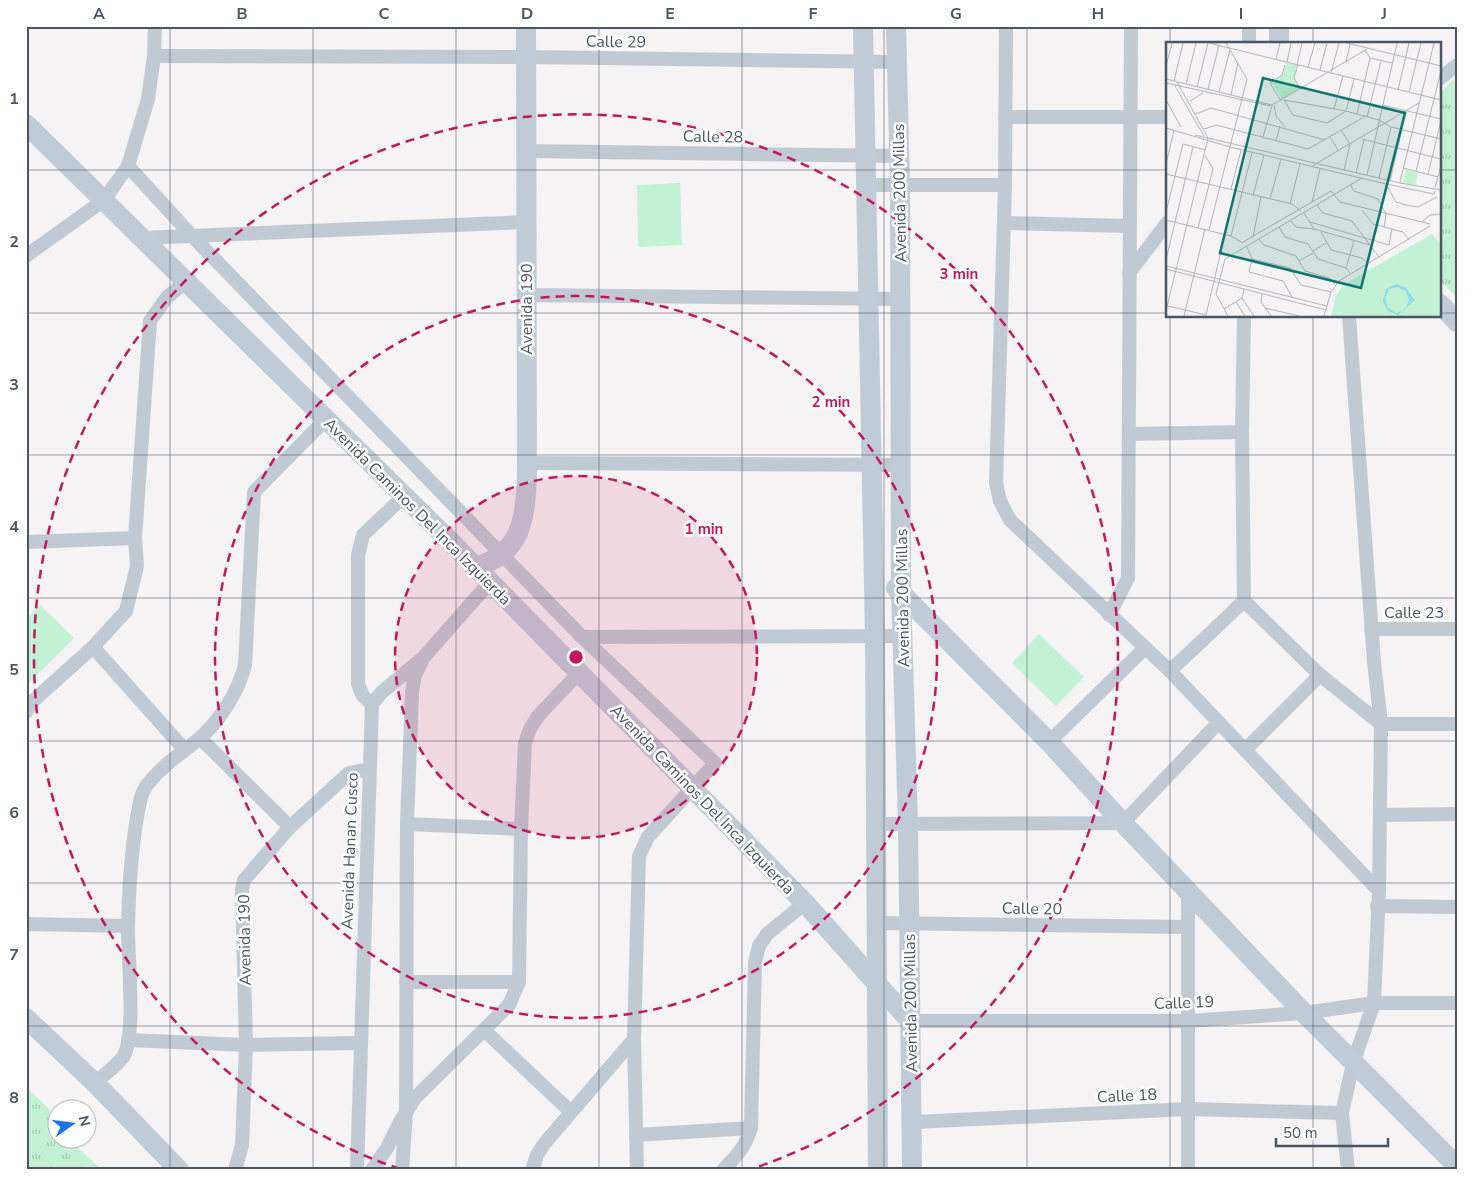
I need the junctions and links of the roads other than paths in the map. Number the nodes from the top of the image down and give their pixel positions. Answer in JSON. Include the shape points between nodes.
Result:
{"nodes":[{"id":1,"x":155,"y":26,"type":"edge"},
{"id":2,"x":526,"y":26,"type":"edge"},
{"id":3,"x":863,"y":26,"type":"edge"},
{"id":4,"x":896,"y":26,"type":"edge"},
{"id":5,"x":1006,"y":26,"type":"edge"},
{"id":6,"x":1131,"y":26,"type":"edge"},
{"id":7,"x":1249,"y":26,"type":"edge"},
{"id":8,"x":1279,"y":26,"type":"edge"},
{"id":9,"x":1249,"y":42,"type":"edge"},
{"id":10,"x":1279,"y":42,"type":"edge"},
{"id":11,"x":154,"y":56,"type":"junction"},
{"id":12,"x":526,"y":57,"type":"junction"},
{"id":13,"x":864,"y":62,"type":"junction"},
{"id":14,"x":897,"y":62,"type":"junction"},
{"id":15,"x":1457,"y":65,"type":"edge"},
{"id":16,"x":1440,"y":78,"type":"edge"},
{"id":17,"x":1131,"y":116,"type":"junction"},
{"id":18,"x":1005,"y":117,"type":"junction"},
{"id":19,"x":1166,"y":117,"type":"edge"},
{"id":20,"x":26,"y":124,"type":"edge"},
{"id":21,"x":526,"y":150,"type":"junction"},
{"id":22,"x":866,"y":156,"type":"junction"},
{"id":23,"x":899,"y":156,"type":"junction"},
{"id":24,"x":128,"y":166,"type":"junction"},
{"id":25,"x":900,"y":184,"type":"junction"},
{"id":26,"x":867,"y":185,"type":"junction"},
{"id":27,"x":1005,"y":185,"type":"junction"},
{"id":28,"x":104,"y":200,"type":"junction"},
{"id":29,"x":526,"y":222,"type":"junction"},
{"id":30,"x":1004,"y":224,"type":"junction"},
{"id":31,"x":1166,"y":224,"type":"edge"},
{"id":32,"x":1129,"y":226,"type":"junction"},
{"id":33,"x":192,"y":236,"type":"junction"},
{"id":34,"x":142,"y":238,"type":"junction"},
{"id":35,"x":26,"y":256,"type":"edge"},
{"id":36,"x":1129,"y":273,"type":"junction"},
{"id":37,"x":186,"y":282,"type":"junction"},
{"id":38,"x":526,"y":295,"type":"junction"},
{"id":39,"x":869,"y":298,"type":"junction"},
{"id":40,"x":900,"y":299,"type":"junction"},
{"id":41,"x":1440,"y":304,"type":"edge"},
{"id":42,"x":1244,"y":318,"type":"edge"},
{"id":43,"x":1349,"y":318,"type":"edge"},
{"id":44,"x":1457,"y":322,"type":"edge"},
{"id":45,"x":326,"y":419,"type":"junction"},
{"id":46,"x":1242,"y":432,"type":"junction"},
{"id":47,"x":1130,"y":434,"type":"junction"},
{"id":48,"x":527,"y":463,"type":"junction"},
{"id":49,"x":871,"y":465,"type":"junction"},
{"id":50,"x":901,"y":465,"type":"junction"},
{"id":51,"x":404,"y":496,"type":"junction"},
{"id":52,"x":135,"y":538,"type":"junction"},
{"id":53,"x":26,"y":542,"type":"edge"},
{"id":54,"x":504,"y":555,"type":"junction"},
{"id":55,"x":874,"y":566,"type":"junction"},
{"id":56,"x":475,"y":567,"type":"junction"},
{"id":57,"x":490,"y":582,"type":"junction"},
{"id":58,"x":901,"y":593,"type":"junction"},
{"id":59,"x":1244,"y":601,"type":"junction"},
{"id":60,"x":1109,"y":615,"type":"junction"},
{"id":61,"x":1371,"y":629,"type":"junction"},
{"id":62,"x":1457,"y":629,"type":"edge"},
{"id":63,"x":875,"y":636,"type":"junction"},
{"id":64,"x":902,"y":636,"type":"junction"},
{"id":65,"x":582,"y":637,"type":"junction"},
{"id":66,"x":93,"y":647,"type":"junction"},
{"id":67,"x":1145,"y":648,"type":"junction"},
{"id":68,"x":423,"y":658,"type":"junction"},
{"id":69,"x":1170,"y":671,"type":"junction"},
{"id":70,"x":579,"y":673,"type":"junction"},
{"id":71,"x":1320,"y":675,"type":"junction"},
{"id":72,"x":372,"y":704,"type":"junction"},
{"id":73,"x":26,"y":712,"type":"edge"},
{"id":74,"x":1218,"y":723,"type":"junction"},
{"id":75,"x":1381,"y":724,"type":"junction"},
{"id":76,"x":1457,"y":724,"type":"edge"},
{"id":77,"x":200,"y":738,"type":"junction"},
{"id":78,"x":1049,"y":742,"type":"junction"},
{"id":79,"x":184,"y":749,"type":"junction"},
{"id":80,"x":1245,"y":750,"type":"junction"},
{"id":81,"x":369,"y":769,"type":"junction"},
{"id":82,"x":692,"y":787,"type":"junction"},
{"id":83,"x":1457,"y":814,"type":"edge"},
{"id":84,"x":1380,"y":815,"type":"junction"},
{"id":85,"x":1123,"y":823,"type":"junction"},
{"id":86,"x":407,"y":824,"type":"junction"},
{"id":87,"x":875,"y":824,"type":"junction"},
{"id":88,"x":908,"y":824,"type":"junction"},
{"id":89,"x":290,"y":827,"type":"junction"},
{"id":90,"x":520,"y":829,"type":"junction"},
{"id":91,"x":1379,"y":891,"type":"junction"},
{"id":92,"x":1188,"y":892,"type":"junction"},
{"id":93,"x":805,"y":903,"type":"junction"},
{"id":94,"x":1377,"y":906,"type":"junction"},
{"id":95,"x":1457,"y":907,"type":"edge"},
{"id":96,"x":876,"y":923,"type":"junction"},
{"id":97,"x":26,"y":924,"type":"edge"},
{"id":98,"x":908,"y":925,"type":"junction"},
{"id":99,"x":128,"y":926,"type":"junction"},
{"id":100,"x":1188,"y":927,"type":"junction"},
{"id":101,"x":406,"y":982,"type":"junction"},
{"id":102,"x":519,"y":982,"type":"junction"},
{"id":103,"x":877,"y":983,"type":"junction"},
{"id":104,"x":1374,"y":1003,"type":"junction"},
{"id":105,"x":1457,"y":1003,"type":"edge"},
{"id":106,"x":1304,"y":1013,"type":"junction"},
{"id":107,"x":26,"y":1018,"type":"edge"},
{"id":108,"x":910,"y":1021,"type":"junction"},
{"id":109,"x":1188,"y":1021,"type":"junction"},
{"id":110,"x":484,"y":1030,"type":"junction"},
{"id":111,"x":634,"y":1039,"type":"junction"},
{"id":112,"x":128,"y":1040,"type":"junction"},
{"id":113,"x":360,"y":1043,"type":"junction"},
{"id":114,"x":246,"y":1045,"type":"junction"},
{"id":115,"x":1353,"y":1064,"type":"junction"},
{"id":116,"x":95,"y":1083,"type":"junction"},
{"id":117,"x":1188,"y":1110,"type":"junction"},
{"id":118,"x":571,"y":1112,"type":"junction"},
{"id":119,"x":406,"y":1113,"type":"junction"},
{"id":120,"x":1342,"y":1113,"type":"junction"},
{"id":121,"x":914,"y":1122,"type":"junction"},
{"id":122,"x":751,"y":1128,"type":"junction"},
{"id":123,"x":636,"y":1135,"type":"junction"},
{"id":124,"x":1457,"y":1166,"type":"edge"},
{"id":125,"x":179,"y":1170,"type":"edge"},
{"id":126,"x":236,"y":1170,"type":"edge"},
{"id":127,"x":357,"y":1170,"type":"edge"},
{"id":128,"x":372,"y":1170,"type":"edge"},
{"id":129,"x":402,"y":1170,"type":"edge"},
{"id":130,"x":532,"y":1170,"type":"edge"},
{"id":131,"x":637,"y":1170,"type":"edge"},
{"id":132,"x":723,"y":1170,"type":"edge"},
{"id":133,"x":878,"y":1170,"type":"edge"},
{"id":134,"x":912,"y":1170,"type":"edge"},
{"id":135,"x":1188,"y":1170,"type":"edge"},
{"id":136,"x":1348,"y":1170,"type":"edge"}],
"edges":[{"from":1,"to":11,"type":"street"},
{"from":2,"to":12,"type":"main road","name":"Avenida 190"},
{"from":3,"to":13,"type":"main road","name":"Avenida 200 Millas"},
{"from":4,"to":14,"type":"main road","name":"Avenida 200 Millas"},
{"from":5,"to":18,"type":"street"},
{"from":6,"to":17,"type":"street"},
{"from":7,"to":9,"type":"street"},
{"from":8,"to":10,"type":"main road"},
{"from":11,"to":12,"type":"street","name":"Calle 29"},
{"from":11,"to":24,"type":"street","via":[[148,99]]},
{"from":12,"to":13,"type":"street","name":"Calle 29"},
{"from":12,"to":21,"type":"main road","name":"Avenida 190"},
{"from":13,"to":14,"type":"street","name":"Calle 29"},
{"from":13,"to":22,"type":"main road","name":"Avenida 200 Millas"},
{"from":14,"to":23,"type":"main road","name":"Avenida 200 Millas"},
{"from":15,"to":16,"type":"street"},
{"from":17,"to":18,"type":"street"},
{"from":17,"to":19,"type":"street"},
{"from":17,"to":32,"type":"street"},
{"from":18,"to":27,"type":"street"},
{"from":20,"to":28,"type":"main road","name":"Avenida Caminos Del Inca Izquierda"},
{"from":21,"to":22,"type":"street","name":"Calle 28"},
{"from":21,"to":29,"type":"main road","name":"Avenida 190"},
{"from":22,"to":23,"type":"street","name":"Calle 28"},
{"from":22,"to":26,"type":"main road","name":"Avenida 200 Millas"},
{"from":23,"to":25,"type":"main road","name":"Avenida 200 Millas"},
{"from":24,"to":28,"type":"street"},
{"from":24,"to":33,"type":"street","name":"Avenida Caminos Del Inca Izquierda"},
{"from":25,"to":26,"type":"street"},
{"from":25,"to":27,"type":"street"},
{"from":25,"to":40,"type":"main road","name":"Avenida 200 Millas"},
{"from":26,"to":39,"type":"main road","name":"Avenida 200 Millas"},
{"from":27,"to":30,"type":"street"},
{"from":28,"to":34,"type":"main road","name":"Avenida Caminos Del Inca Izquierda"},
{"from":28,"to":35,"type":"street"},
{"from":29,"to":33,"type":"street"},
{"from":29,"to":38,"type":"main road","name":"Avenida 190"},
{"from":30,"to":32,"type":"street"},
{"from":30,"to":60,"type":"street","via":[[996,483],[1000,501],[1010,520]]},
{"from":31,"to":36,"type":"street"},
{"from":32,"to":36,"type":"street"},
{"from":33,"to":34,"type":"street"},
{"from":33,"to":54,"type":"street","name":"Avenida Caminos Del Inca Izquierda"},
{"from":34,"to":37,"type":"main road","name":"Avenida Caminos Del Inca Izquierda"},
{"from":36,"to":47,"type":"street"},
{"from":37,"to":45,"type":"main road","name":"Avenida Caminos Del Inca Izquierda"},
{"from":37,"to":52,"type":"street","via":[[166,297],[150,321]]},
{"from":38,"to":39,"type":"street"},
{"from":38,"to":48,"type":"main road","name":"Avenida 190"},
{"from":39,"to":40,"type":"street"},
{"from":39,"to":49,"type":"main road","name":"Avenida 200 Millas"},
{"from":40,"to":50,"type":"main road","name":"Avenida 200 Millas"},
{"from":41,"to":44,"type":"main road"},
{"from":42,"to":46,"type":"street"},
{"from":43,"to":61,"type":"street"},
{"from":45,"to":51,"type":"main road","name":"Avenida Caminos Del Inca Izquierda"},
{"from":45,"to":77,"type":"street","via":[[254,492],[245,665],[240,683],[228,704]]},
{"from":46,"to":47,"type":"street"},
{"from":46,"to":59,"type":"street"},
{"from":47,"to":60,"type":"street","via":[[1128,578]]},
{"from":48,"to":49,"type":"street"},
{"from":48,"to":54,"type":"main road","name":"Avenida 190","via":[[522,526]]},
{"from":49,"to":50,"type":"street"},
{"from":49,"to":55,"type":"main road","name":"Avenida 200 Millas"},
{"from":50,"to":58,"type":"main road","name":"Avenida 200 Millas"},
{"from":51,"to":56,"type":"main road","name":"Avenida Caminos Del Inca Izquierda"},
{"from":51,"to":72,"type":"street","via":[[363,536],[358,555],[358,684],[363,696]]},
{"from":52,"to":53,"type":"street"},
{"from":52,"to":66,"type":"street","via":[[137,566],[126,611]]},
{"from":54,"to":56,"type":"main road"},
{"from":54,"to":65,"type":"street","name":"Avenida Caminos Del Inca Izquierda"},
{"from":55,"to":58,"type":"main road"},
{"from":55,"to":63,"type":"main road","name":"Avenida 200 Millas"},
{"from":56,"to":57,"type":"main road","name":"Avenida Caminos Del Inca Izquierda"},
{"from":57,"to":68,"type":"street"},
{"from":57,"to":70,"type":"main road","name":"Avenida Caminos Del Inca Izquierda"},
{"from":58,"to":64,"type":"main road","name":"Avenida 200 Millas"},
{"from":58,"to":78,"type":"main road"},
{"from":59,"to":69,"type":"street"},
{"from":59,"to":71,"type":"street"},
{"from":60,"to":67,"type":"street"},
{"from":61,"to":62,"type":"street","name":"Calle 23"},
{"from":61,"to":75,"type":"street"},
{"from":63,"to":64,"type":"street"},
{"from":63,"to":65,"type":"street"},
{"from":63,"to":87,"type":"main road","name":"Avenida 200 Millas"},
{"from":64,"to":88,"type":"main road","name":"Avenida 200 Millas"},
{"from":65,"to":82,"type":"street","name":"Avenida Caminos Del Inca Izquierda","via":[[715,763]]},
{"from":66,"to":73,"type":"street","via":[[33,701]]},
{"from":66,"to":79,"type":"street"},
{"from":67,"to":69,"type":"street"},
{"from":67,"to":78,"type":"street"},
{"from":68,"to":72,"type":"street"},
{"from":68,"to":86,"type":"street","via":[[412,692]]},
{"from":69,"to":74,"type":"street"},
{"from":70,"to":82,"type":"main road","name":"Avenida Caminos Del Inca Izquierda"},
{"from":70,"to":90,"type":"street","via":[[530,728],[526,743]]},
{"from":71,"to":75,"type":"street"},
{"from":71,"to":80,"type":"street"},
{"from":72,"to":81,"type":"street","name":"Avenida Hanan Cusco"},
{"from":74,"to":80,"type":"street"},
{"from":74,"to":85,"type":"street"},
{"from":75,"to":76,"type":"street"},
{"from":75,"to":84,"type":"street"},
{"from":77,"to":79,"type":"street"},
{"from":77,"to":89,"type":"street"},
{"from":78,"to":85,"type":"main road"},
{"from":79,"to":99,"type":"street","via":[[142,793],[136,824]]},
{"from":80,"to":91,"type":"street"},
{"from":81,"to":89,"type":"street","name":"Avenida 190","via":[[349,773]]},
{"from":81,"to":113,"type":"street","name":"Avenida Hanan Cusco"},
{"from":82,"to":93,"type":"main road","name":"Avenida Caminos Del Inca Izquierda"},
{"from":82,"to":111,"type":"street","via":[[648,837],[639,856]]},
{"from":83,"to":84,"type":"street"},
{"from":84,"to":91,"type":"street"},
{"from":85,"to":88,"type":"street"},
{"from":85,"to":92,"type":"main road"},
{"from":86,"to":90,"type":"street"},
{"from":86,"to":101,"type":"street"},
{"from":87,"to":88,"type":"street"},
{"from":87,"to":96,"type":"main road","name":"Avenida 200 Millas"},
{"from":88,"to":98,"type":"main road","name":"Avenida 200 Millas"},
{"from":89,"to":114,"type":"street","name":"Avenida 190","via":[[250,872],[242,890]]},
{"from":90,"to":102,"type":"street"},
{"from":91,"to":94,"type":"street"},
{"from":92,"to":100,"type":"street"},
{"from":92,"to":106,"type":"main road"},
{"from":93,"to":103,"type":"main road","name":"Avenida Caminos Del Inca Izquierda"},
{"from":93,"to":122,"type":"street","via":[[767,934],[758,946]]},
{"from":94,"to":95,"type":"street"},
{"from":94,"to":104,"type":"street"},
{"from":96,"to":98,"type":"street","name":"Calle 20"},
{"from":96,"to":103,"type":"main road","name":"Avenida 200 Millas"},
{"from":97,"to":99,"type":"street"},
{"from":98,"to":100,"type":"street","name":"Calle 20"},
{"from":98,"to":108,"type":"main road","name":"Avenida 200 Millas"},
{"from":99,"to":112,"type":"street"},
{"from":100,"to":109,"type":"street"},
{"from":101,"to":102,"type":"street"},
{"from":101,"to":119,"type":"street"},
{"from":102,"to":110,"type":"street","via":[[509,1005]]},
{"from":103,"to":108,"type":"main road","name":"Avenida Caminos Del Inca Izquierda"},
{"from":103,"to":133,"type":"main road","name":"Avenida 200 Millas"},
{"from":104,"to":105,"type":"street","name":"Calle 19"},
{"from":104,"to":106,"type":"street","name":"Calle 19"},
{"from":104,"to":115,"type":"street"},
{"from":106,"to":109,"type":"street","name":"Calle 19"},
{"from":106,"to":115,"type":"main road"},
{"from":107,"to":116,"type":"main road"},
{"from":108,"to":109,"type":"street","name":"Calle 19"},
{"from":108,"to":121,"type":"main road","name":"Avenida 200 Millas"},
{"from":109,"to":117,"type":"street"},
{"from":110,"to":118,"type":"street"},
{"from":110,"to":119,"type":"street","via":[[415,1098]]},
{"from":111,"to":118,"type":"street"},
{"from":111,"to":123,"type":"street"},
{"from":112,"to":114,"type":"street"},
{"from":112,"to":116,"type":"street","via":[[123,1056]]},
{"from":113,"to":114,"type":"street"},
{"from":113,"to":127,"type":"street","name":"Avenida Hanan Cusco"},
{"from":114,"to":126,"type":"street","name":"Avenida 190","via":[[242,1145]]},
{"from":115,"to":120,"type":"street"},
{"from":115,"to":124,"type":"main road"},
{"from":116,"to":125,"type":"main road"},
{"from":117,"to":120,"type":"street","name":"Calle 18"},
{"from":117,"to":121,"type":"street","name":"Calle 18"},
{"from":117,"to":135,"type":"street"},
{"from":118,"to":130,"type":"street","via":[[544,1144]]},
{"from":119,"to":128,"type":"street"},
{"from":119,"to":129,"type":"street"},
{"from":120,"to":136,"type":"street"},
{"from":121,"to":134,"type":"main road","name":"Avenida 200 Millas"},
{"from":122,"to":123,"type":"street"},
{"from":122,"to":132,"type":"street","via":[[748,1141]]},
{"from":123,"to":131,"type":"street"}]}
